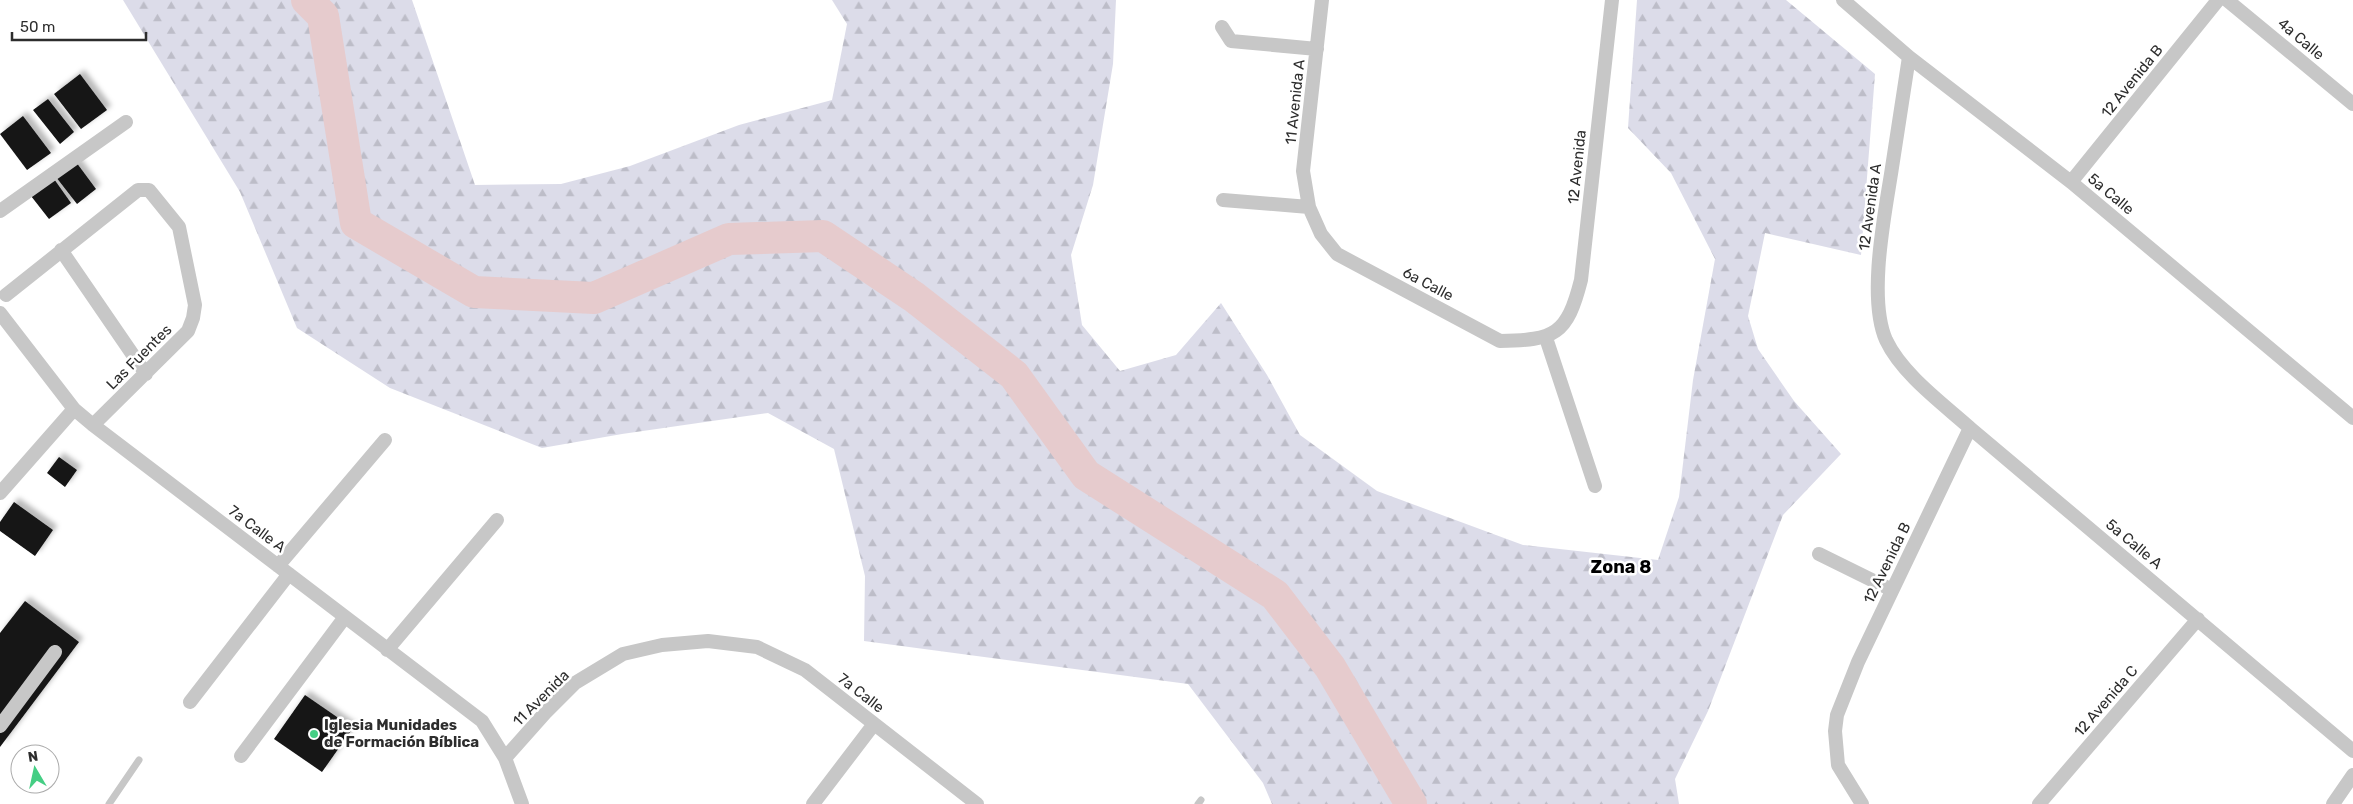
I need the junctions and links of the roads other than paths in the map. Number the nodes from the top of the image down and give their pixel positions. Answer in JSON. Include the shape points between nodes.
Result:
{"nodes":[{"id":1,"x":1322,"y":0,"type":"edge"},
{"id":2,"x":1612,"y":0,"type":"edge"},
{"id":3,"x":1843,"y":0,"type":"edge"},
{"id":4,"x":2218,"y":0,"type":"edge"},
{"id":5,"x":2227,"y":0,"type":"edge"},
{"id":6,"x":1222,"y":27,"type":"dead end"},
{"id":7,"x":1317,"y":49,"type":"junction"},
{"id":8,"x":1909,"y":57,"type":"junction"},
{"id":9,"x":2353,"y":104,"type":"edge"},
{"id":10,"x":126,"y":122,"type":"dead end"},
{"id":11,"x":2071,"y":182,"type":"junction"},
{"id":12,"x":1223,"y":200,"type":"dead end"},
{"id":13,"x":1309,"y":207,"type":"junction"},
{"id":14,"x":0,"y":211,"type":"edge"},
{"id":15,"x":61,"y":250,"type":"junction"},
{"id":16,"x":6,"y":294,"type":"dead end"},
{"id":17,"x":0,"y":313,"type":"edge"},
{"id":18,"x":1551,"y":335,"type":"junction"},
{"id":19,"x":1898,"y":359,"type":"joint"},
{"id":20,"x":146,"y":374,"type":"junction"},
{"id":21,"x":74,"y":409,"type":"junction"},
{"id":22,"x":2353,"y":418,"type":"edge"},
{"id":23,"x":93,"y":425,"type":"junction"},
{"id":24,"x":1970,"y":428,"type":"junction"},
{"id":25,"x":385,"y":440,"type":"dead end"},
{"id":26,"x":1595,"y":486,"type":"dead end"},
{"id":27,"x":0,"y":493,"type":"edge"},
{"id":28,"x":497,"y":520,"type":"dead end"},
{"id":29,"x":1819,"y":554,"type":"dead end"},
{"id":30,"x":283,"y":570,"type":"junction"},
{"id":31,"x":1892,"y":590,"type":"junction"},
{"id":32,"x":345,"y":617,"type":"junction"},
{"id":33,"x":2198,"y":619,"type":"junction"},
{"id":34,"x":708,"y":641,"type":"joint"},
{"id":35,"x":387,"y":650,"type":"junction"},
{"id":36,"x":56,"y":652,"type":"dead end"},
{"id":37,"x":190,"y":702,"type":"dead end"},
{"id":38,"x":874,"y":724,"type":"junction"},
{"id":39,"x":0,"y":726,"type":"edge"},
{"id":40,"x":2353,"y":750,"type":"edge"},
{"id":41,"x":241,"y":756,"type":"dead end"},
{"id":42,"x":505,"y":758,"type":"junction"},
{"id":43,"x":139,"y":760,"type":"dead end"},
{"id":44,"x":2353,"y":775,"type":"edge"},
{"id":45,"x":973,"y":803,"type":"edge"},
{"id":46,"x":109,"y":804,"type":"edge"},
{"id":47,"x":522,"y":804,"type":"edge"},
{"id":48,"x":813,"y":804,"type":"edge"},
{"id":49,"x":1862,"y":804,"type":"edge"},
{"id":50,"x":2039,"y":804,"type":"edge"},
{"id":51,"x":2333,"y":804,"type":"edge"}],
"edges":[{"from":1,"to":7,"type":"street","name":"11 Avenida A"},
{"from":2,"to":18,"type":"street","name":"12 Avenida","via":[[1581,280],[1574,307]]},
{"from":3,"to":8,"type":"street","name":"5a Calle"},
{"from":4,"to":11,"type":"street","name":"12 Avenida B"},
{"from":5,"to":9,"type":"street","name":"4a Calle"},
{"from":6,"to":7,"type":"street","via":[[1231,41]]},
{"from":7,"to":13,"type":"street","name":"11 Avenida A","via":[[1303,171]]},
{"from":8,"to":11,"type":"street","name":"5a Calle"},
{"from":8,"to":19,"type":"street","name":"12 Avenida A","via":[[1880,254],[1878,302],[1886,339]]},
{"from":10,"to":14,"type":"street"},
{"from":11,"to":22,"type":"street","name":"5a Calle"},
{"from":12,"to":13,"type":"street"},
{"from":13,"to":18,"type":"street","name":"6a Calle","via":[[1321,234],[1337,254],[1500,341],[1531,341]]},
{"from":15,"to":16,"type":"street"},
{"from":15,"to":20,"type":"street"},
{"from":15,"to":20,"type":"street","name":"Las Fuentes","via":[[138,190],[149,190],[179,227],[195,305],[188,331]]},
{"from":17,"to":21,"type":"street","name":"7a Calle A"},
{"from":18,"to":26,"type":"street"},
{"from":19,"to":24,"type":"street","name":"5a Calle A"},
{"from":20,"to":23,"type":"street","name":"Las Fuentes"},
{"from":21,"to":23,"type":"street","name":"7a Calle A"},
{"from":21,"to":27,"type":"street"},
{"from":23,"to":30,"type":"street","name":"7a Calle A"},
{"from":24,"to":31,"type":"street","name":"12 Avenida B"},
{"from":24,"to":33,"type":"street","name":"5a Calle A"},
{"from":25,"to":30,"type":"street"},
{"from":28,"to":35,"type":"street"},
{"from":29,"to":31,"type":"street"},
{"from":30,"to":32,"type":"street","name":"7a Calle A"},
{"from":30,"to":37,"type":"street"},
{"from":31,"to":49,"type":"street","name":"12 Avenida B","via":[[1837,715],[1838,765]]},
{"from":32,"to":35,"type":"street","name":"7a Calle A"},
{"from":32,"to":41,"type":"street"},
{"from":33,"to":40,"type":"street","name":"5a Calle A"},
{"from":33,"to":50,"type":"street","name":"12 Avenida C"},
{"from":34,"to":38,"type":"street","name":"7a Calle","via":[[757,647],[805,670]]},
{"from":34,"to":42,"type":"street","name":"11 Avenida","via":[[662,645],[623,654],[575,683]]},
{"from":35,"to":42,"type":"street","name":"7a Calle A","via":[[482,722]]},
{"from":36,"to":39,"type":"street"},
{"from":38,"to":45,"type":"street","name":"7a Calle"},
{"from":38,"to":48,"type":"street"},
{"from":42,"to":47,"type":"street"},
{"from":43,"to":46,"type":"lane"},
{"from":44,"to":51,"type":"street"}]}
